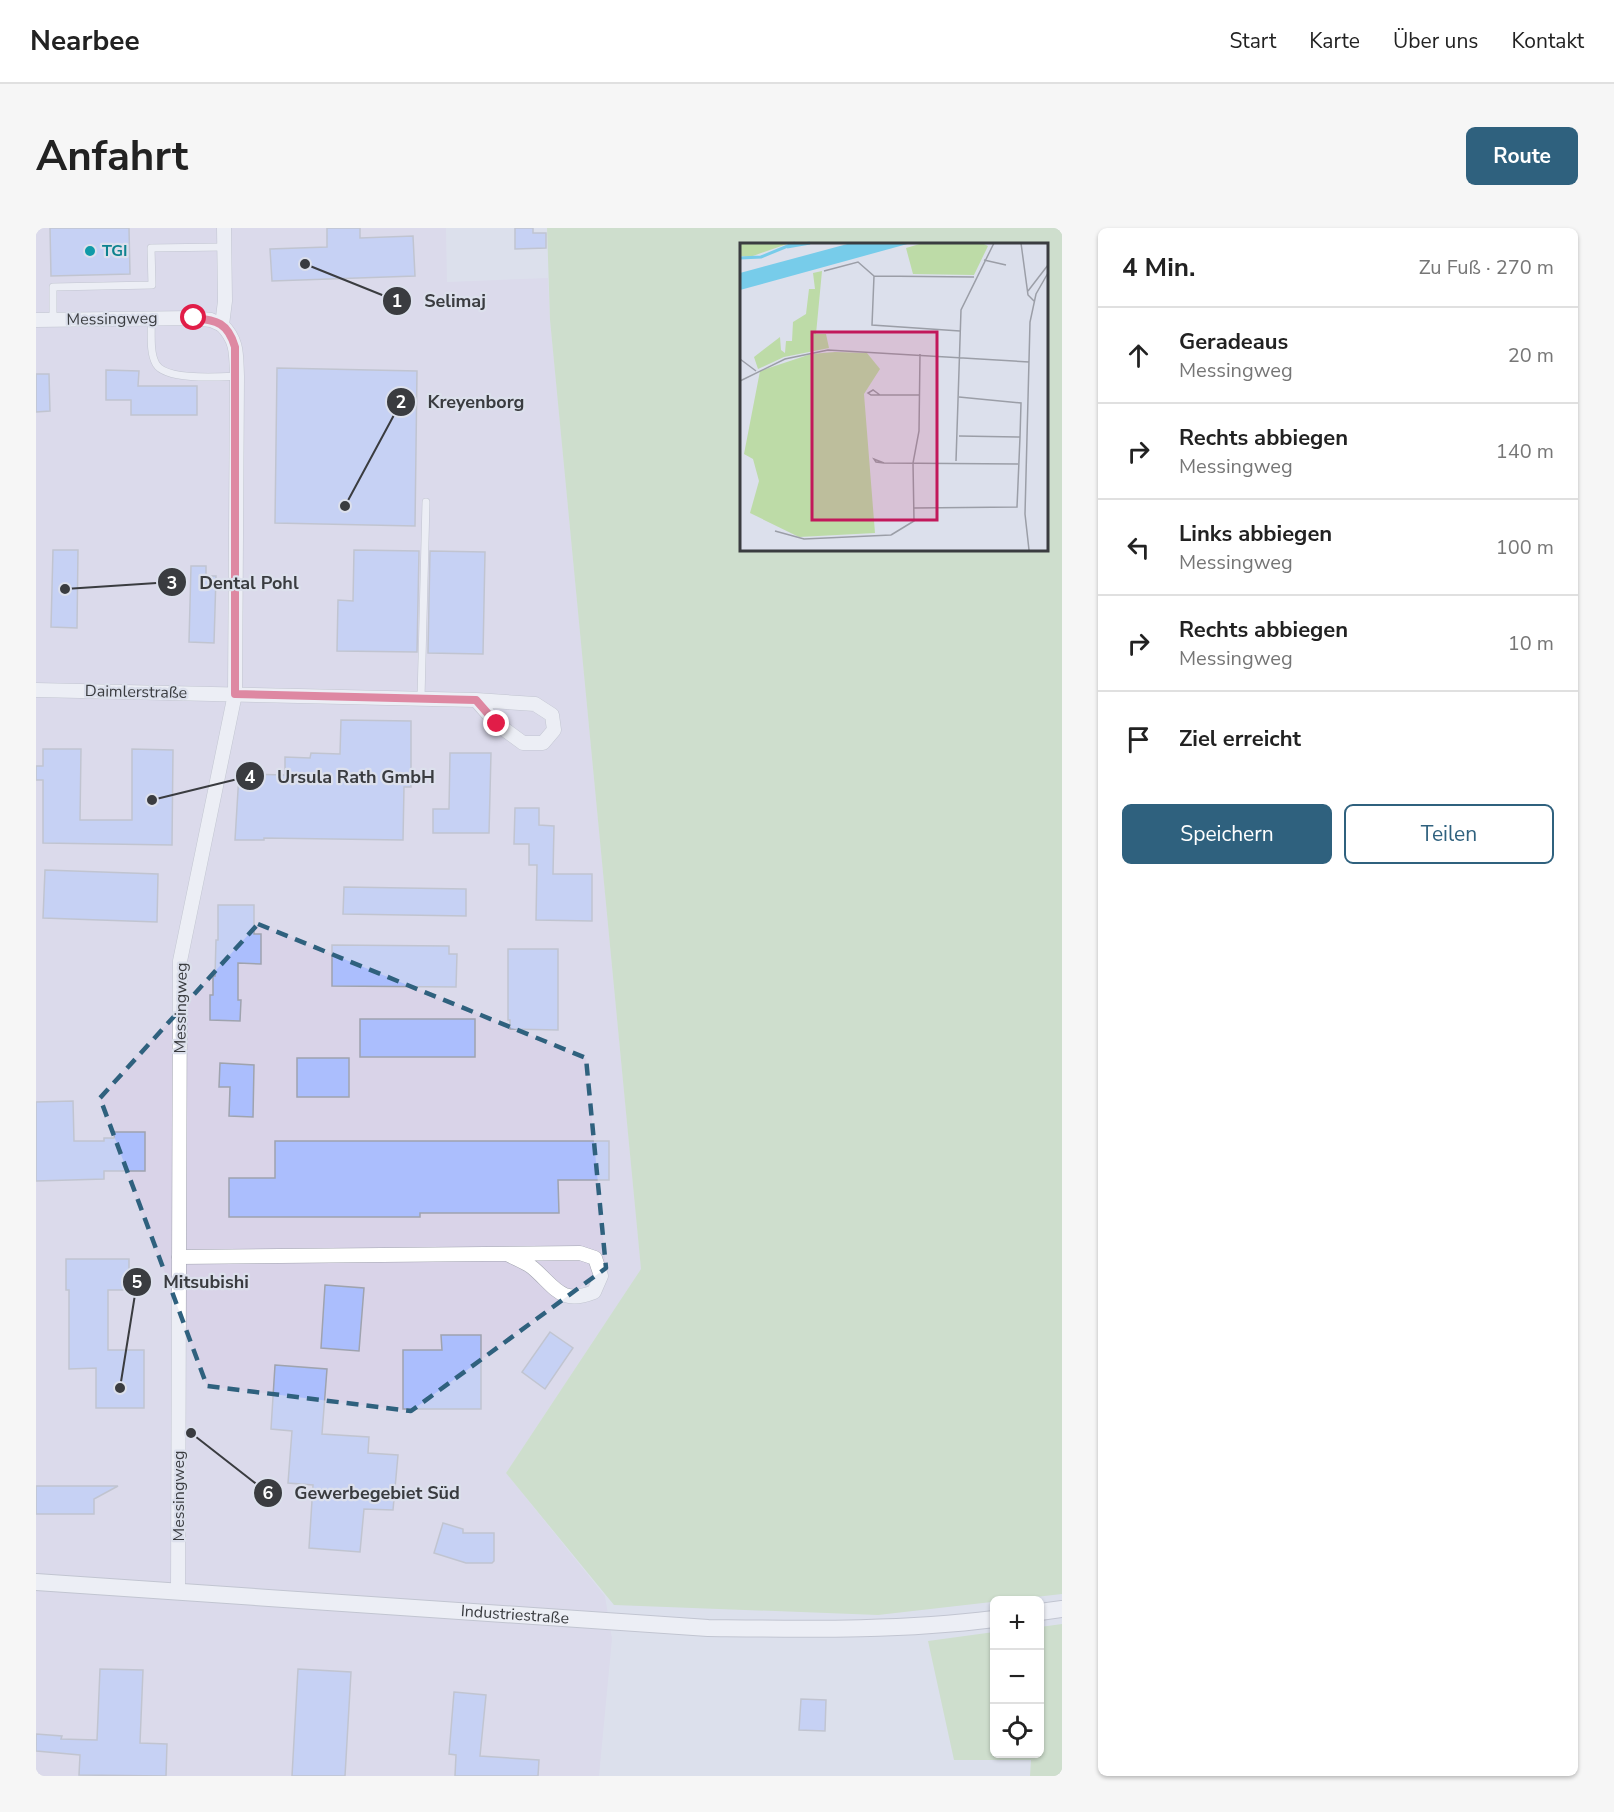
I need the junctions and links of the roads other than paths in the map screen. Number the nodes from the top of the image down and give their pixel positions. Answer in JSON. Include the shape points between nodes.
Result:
{"nodes":[{"id":1,"x":223,"y":228,"type":"edge"},
{"id":2,"x":224,"y":247,"type":"junction"},
{"id":3,"x":151,"y":318,"type":"junction"},
{"id":4,"x":36,"y":320,"type":"edge"},
{"id":5,"x":53,"y":320,"type":"junction"},
{"id":6,"x":222,"y":325,"type":"junction"},
{"id":7,"x":237,"y":376,"type":"junction"},
{"id":8,"x":426,"y":502,"type":"dead end"},
{"id":9,"x":36,"y":690,"type":"edge"},
{"id":10,"x":235,"y":694,"type":"junction"},
{"id":11,"x":421,"y":699,"type":"junction"},
{"id":12,"x":476,"y":700,"type":"junction"},
{"id":13,"x":507,"y":1254,"type":"junction"},
{"id":14,"x":179,"y":1257,"type":"junction"},
{"id":15,"x":36,"y":1582,"type":"edge"},
{"id":16,"x":178,"y":1592,"type":"junction"},
{"id":17,"x":1062,"y":1609,"type":"edge"},
{"id":18,"x":1044,"y":1611,"type":"edge"},
{"id":19,"x":990,"y":1618,"type":"edge"}],
"edges":[{"from":1,"to":2,"type":"street"},
{"from":2,"to":5,"type":"lane","via":[[151,248],[152,285],[53,286]]},
{"from":2,"to":6,"type":"street"},
{"from":3,"to":5,"type":"street","name":"Messingweg"},
{"from":3,"to":6,"type":"street","name":"Messingweg","via":[[194,318]]},
{"from":3,"to":7,"type":"lane","via":[[152,352],[159,369],[178,375]]},
{"from":4,"to":5,"type":"street","name":"Messingweg"},
{"from":6,"to":7,"type":"street","name":"Messingweg","via":[[231,334],[235,347]]},
{"from":7,"to":10,"type":"street","name":"Messingweg"},
{"from":8,"to":11,"type":"lane"},
{"from":9,"to":10,"type":"street","name":"Daimlerstraße"},
{"from":10,"to":11,"type":"street"},
{"from":10,"to":14,"type":"street","name":"Messingweg","via":[[180,961]]},
{"from":11,"to":12,"type":"street"},
{"from":12,"to":12,"type":"street","via":[[497,724],[523,743],[543,743],[554,730],[552,715],[535,704]]},
{"from":13,"to":13,"type":"street","via":[[580,1253],[595,1258],[601,1276],[594,1292],[579,1298],[561,1295],[531,1266]]},
{"from":13,"to":14,"type":"street"},
{"from":14,"to":16,"type":"street","name":"Messingweg"},
{"from":15,"to":16,"type":"street","name":"Industriestraße"},
{"from":16,"to":19,"type":"street","name":"Industriestraße","via":[[708,1628],[879,1628]]},
{"from":17,"to":18,"type":"street"}]}
